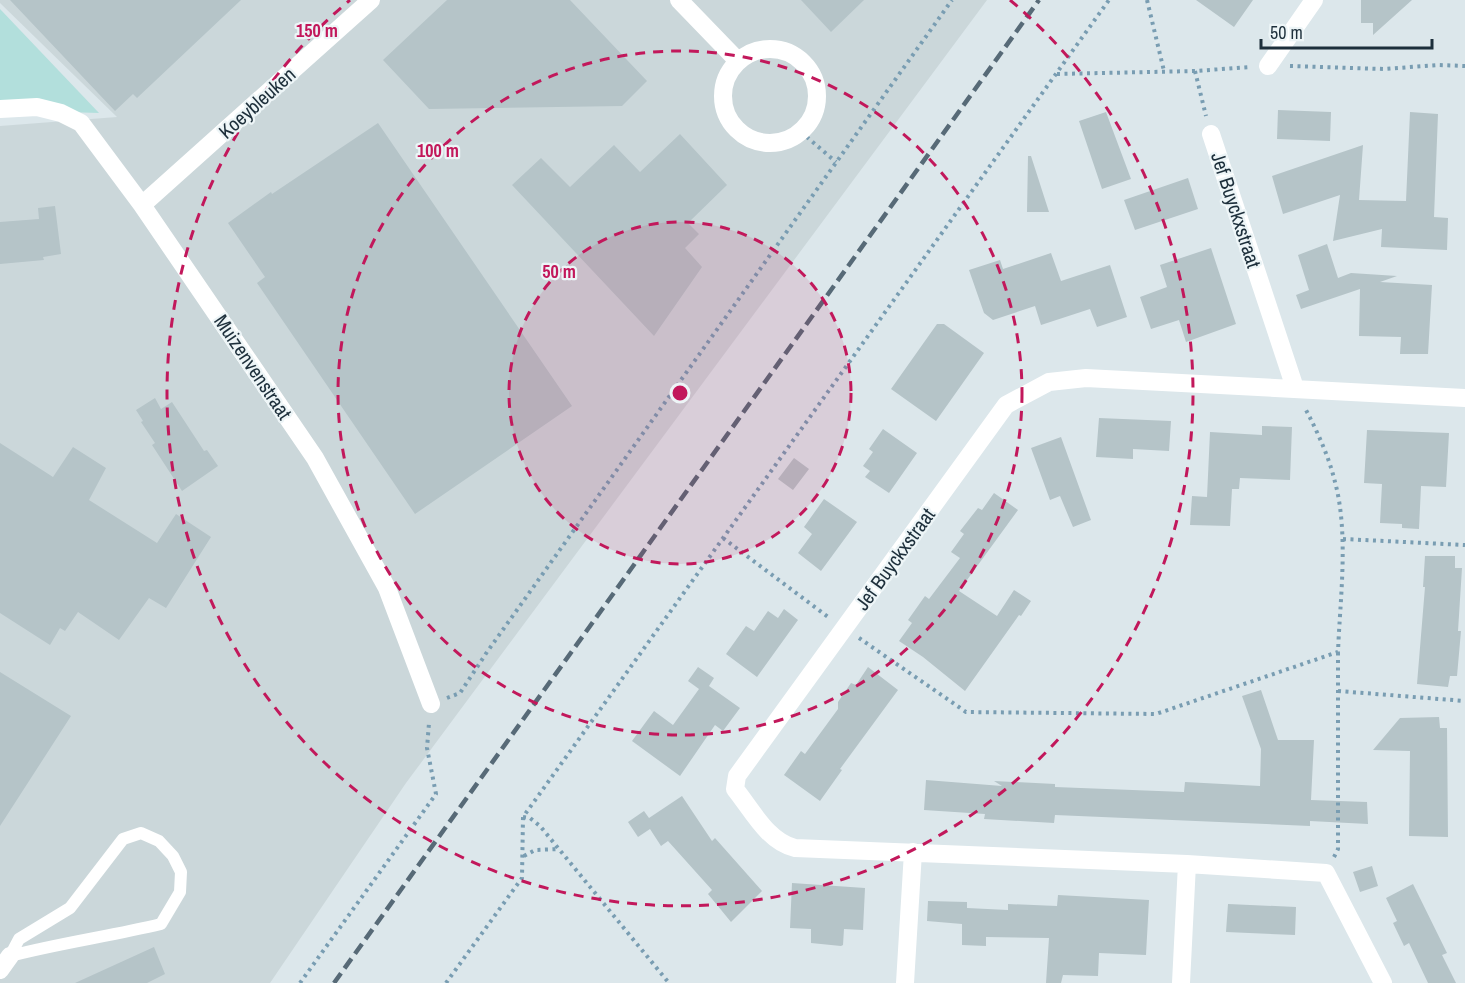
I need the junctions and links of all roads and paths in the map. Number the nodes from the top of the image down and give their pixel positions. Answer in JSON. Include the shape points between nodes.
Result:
{"nodes":[{"id":1,"x":371,"y":0,"type":"edge"},
{"id":2,"x":679,"y":0,"type":"edge"},
{"id":3,"x":952,"y":0,"type":"edge"},
{"id":4,"x":1109,"y":0,"type":"edge"},
{"id":5,"x":1147,"y":0,"type":"edge"},
{"id":6,"x":1314,"y":0,"type":"edge"},
{"id":7,"x":737,"y":60,"type":"junction"},
{"id":8,"x":1269,"y":66,"type":"dead end"},
{"id":9,"x":1164,"y":71,"type":"dead end"},
{"id":10,"x":1195,"y":71,"type":"dead end"},
{"id":11,"x":0,"y":109,"type":"edge"},
{"id":12,"x":801,"y":132,"type":"junction"},
{"id":13,"x":1211,"y":134,"type":"joint"},
{"id":14,"x":836,"y":162,"type":"junction"},
{"id":15,"x":142,"y":205,"type":"junction"},
{"id":16,"x":1295,"y":388,"type":"junction"},
{"id":17,"x":1465,"y":398,"type":"edge"},
{"id":18,"x":723,"y":538,"type":"junction"},
{"id":19,"x":1343,"y":540,"type":"junction"},
{"id":20,"x":1465,"y":545,"type":"edge"},
{"id":21,"x":845,"y":629,"type":"junction"},
{"id":22,"x":1338,"y":652,"type":"junction"},
{"id":23,"x":1338,"y":691,"type":"junction"},
{"id":24,"x":1465,"y":701,"type":"edge"},
{"id":25,"x":431,"y":704,"type":"junction"},
{"id":26,"x":524,"y":817,"type":"junction"},
{"id":27,"x":559,"y":849,"type":"junction"},
{"id":28,"x":913,"y":852,"type":"junction"},
{"id":29,"x":523,"y":856,"type":"junction"},
{"id":30,"x":1187,"y":864,"type":"junction"},
{"id":31,"x":1326,"y":873,"type":"junction"},
{"id":32,"x":5,"y":963,"type":"edge"},
{"id":33,"x":300,"y":983,"type":"edge"},
{"id":34,"x":446,"y":983,"type":"edge"},
{"id":35,"x":669,"y":983,"type":"edge"},
{"id":36,"x":905,"y":983,"type":"edge"},
{"id":37,"x":1181,"y":983,"type":"edge"},
{"id":38,"x":1383,"y":983,"type":"edge"}],
"edges":[{"from":1,"to":15,"type":"street","name":"Koeybleuken"},
{"from":2,"to":7,"type":"street"},
{"from":3,"to":14,"type":"path"},
{"from":4,"to":18,"type":"path"},
{"from":5,"to":9,"type":"path"},
{"from":6,"to":8,"type":"street"},
{"from":7,"to":12,"type":"street","via":[[725,78],[722,99],[728,119],[742,135],[761,143],[783,142]]},
{"from":7,"to":12,"type":"street","via":[[753,51],[772,48],[790,52],[806,64],[815,80],[818,99],[813,117]]},
{"from":10,"to":13,"type":"path"},
{"from":11,"to":15,"type":"street","name":"Muizenvenstraat","via":[[37,107],[81,123]]},
{"from":12,"to":14,"type":"path"},
{"from":13,"to":16,"type":"street","name":"Jef Buyckxstraat"},
{"from":14,"to":25,"type":"path","via":[[460,693]]},
{"from":15,"to":25,"type":"street","name":"Muizenvenstraat","via":[[315,458],[387,588]]},
{"from":16,"to":17,"type":"street","name":"Jef Buyckxstraat"},
{"from":16,"to":19,"type":"path","via":[[1336,483]]},
{"from":16,"to":21,"type":"street","name":"Jef Buyckxstraat","via":[[1086,378],[1049,382],[1006,405]]},
{"from":18,"to":21,"type":"path"},
{"from":18,"to":26,"type":"path"},
{"from":19,"to":20,"type":"path"},
{"from":19,"to":22,"type":"path"},
{"from":21,"to":22,"type":"path","via":[[966,712],[1156,714]]},
{"from":21,"to":28,"type":"street","name":"Jef Buyckxstraat","via":[[737,776],[735,789],[769,833],[784,845]]},
{"from":22,"to":23,"type":"path"},
{"from":23,"to":24,"type":"path"},
{"from":23,"to":31,"type":"path","via":[[1338,849]]},
{"from":25,"to":33,"type":"path","via":[[427,748],[436,794]]},
{"from":26,"to":27,"type":"path","via":[[540,826]]},
{"from":26,"to":29,"type":"path"},
{"from":27,"to":29,"type":"path","via":[[534,850]]},
{"from":27,"to":35,"type":"path"},
{"from":28,"to":30,"type":"street","name":"Jef Buyckxstraat"},
{"from":28,"to":36,"type":"street"},
{"from":29,"to":34,"type":"path","via":[[522,878]]},
{"from":30,"to":31,"type":"street","name":"Jef Buyckxstraat"},
{"from":30,"to":37,"type":"street"},
{"from":31,"to":38,"type":"street"},
{"from":32,"to":32,"type":"lane","via":[[44,947],[161,924],[180,892],[181,872],[173,856],[159,841],[141,833],[123,839],[70,908],[19,939]]}]}
